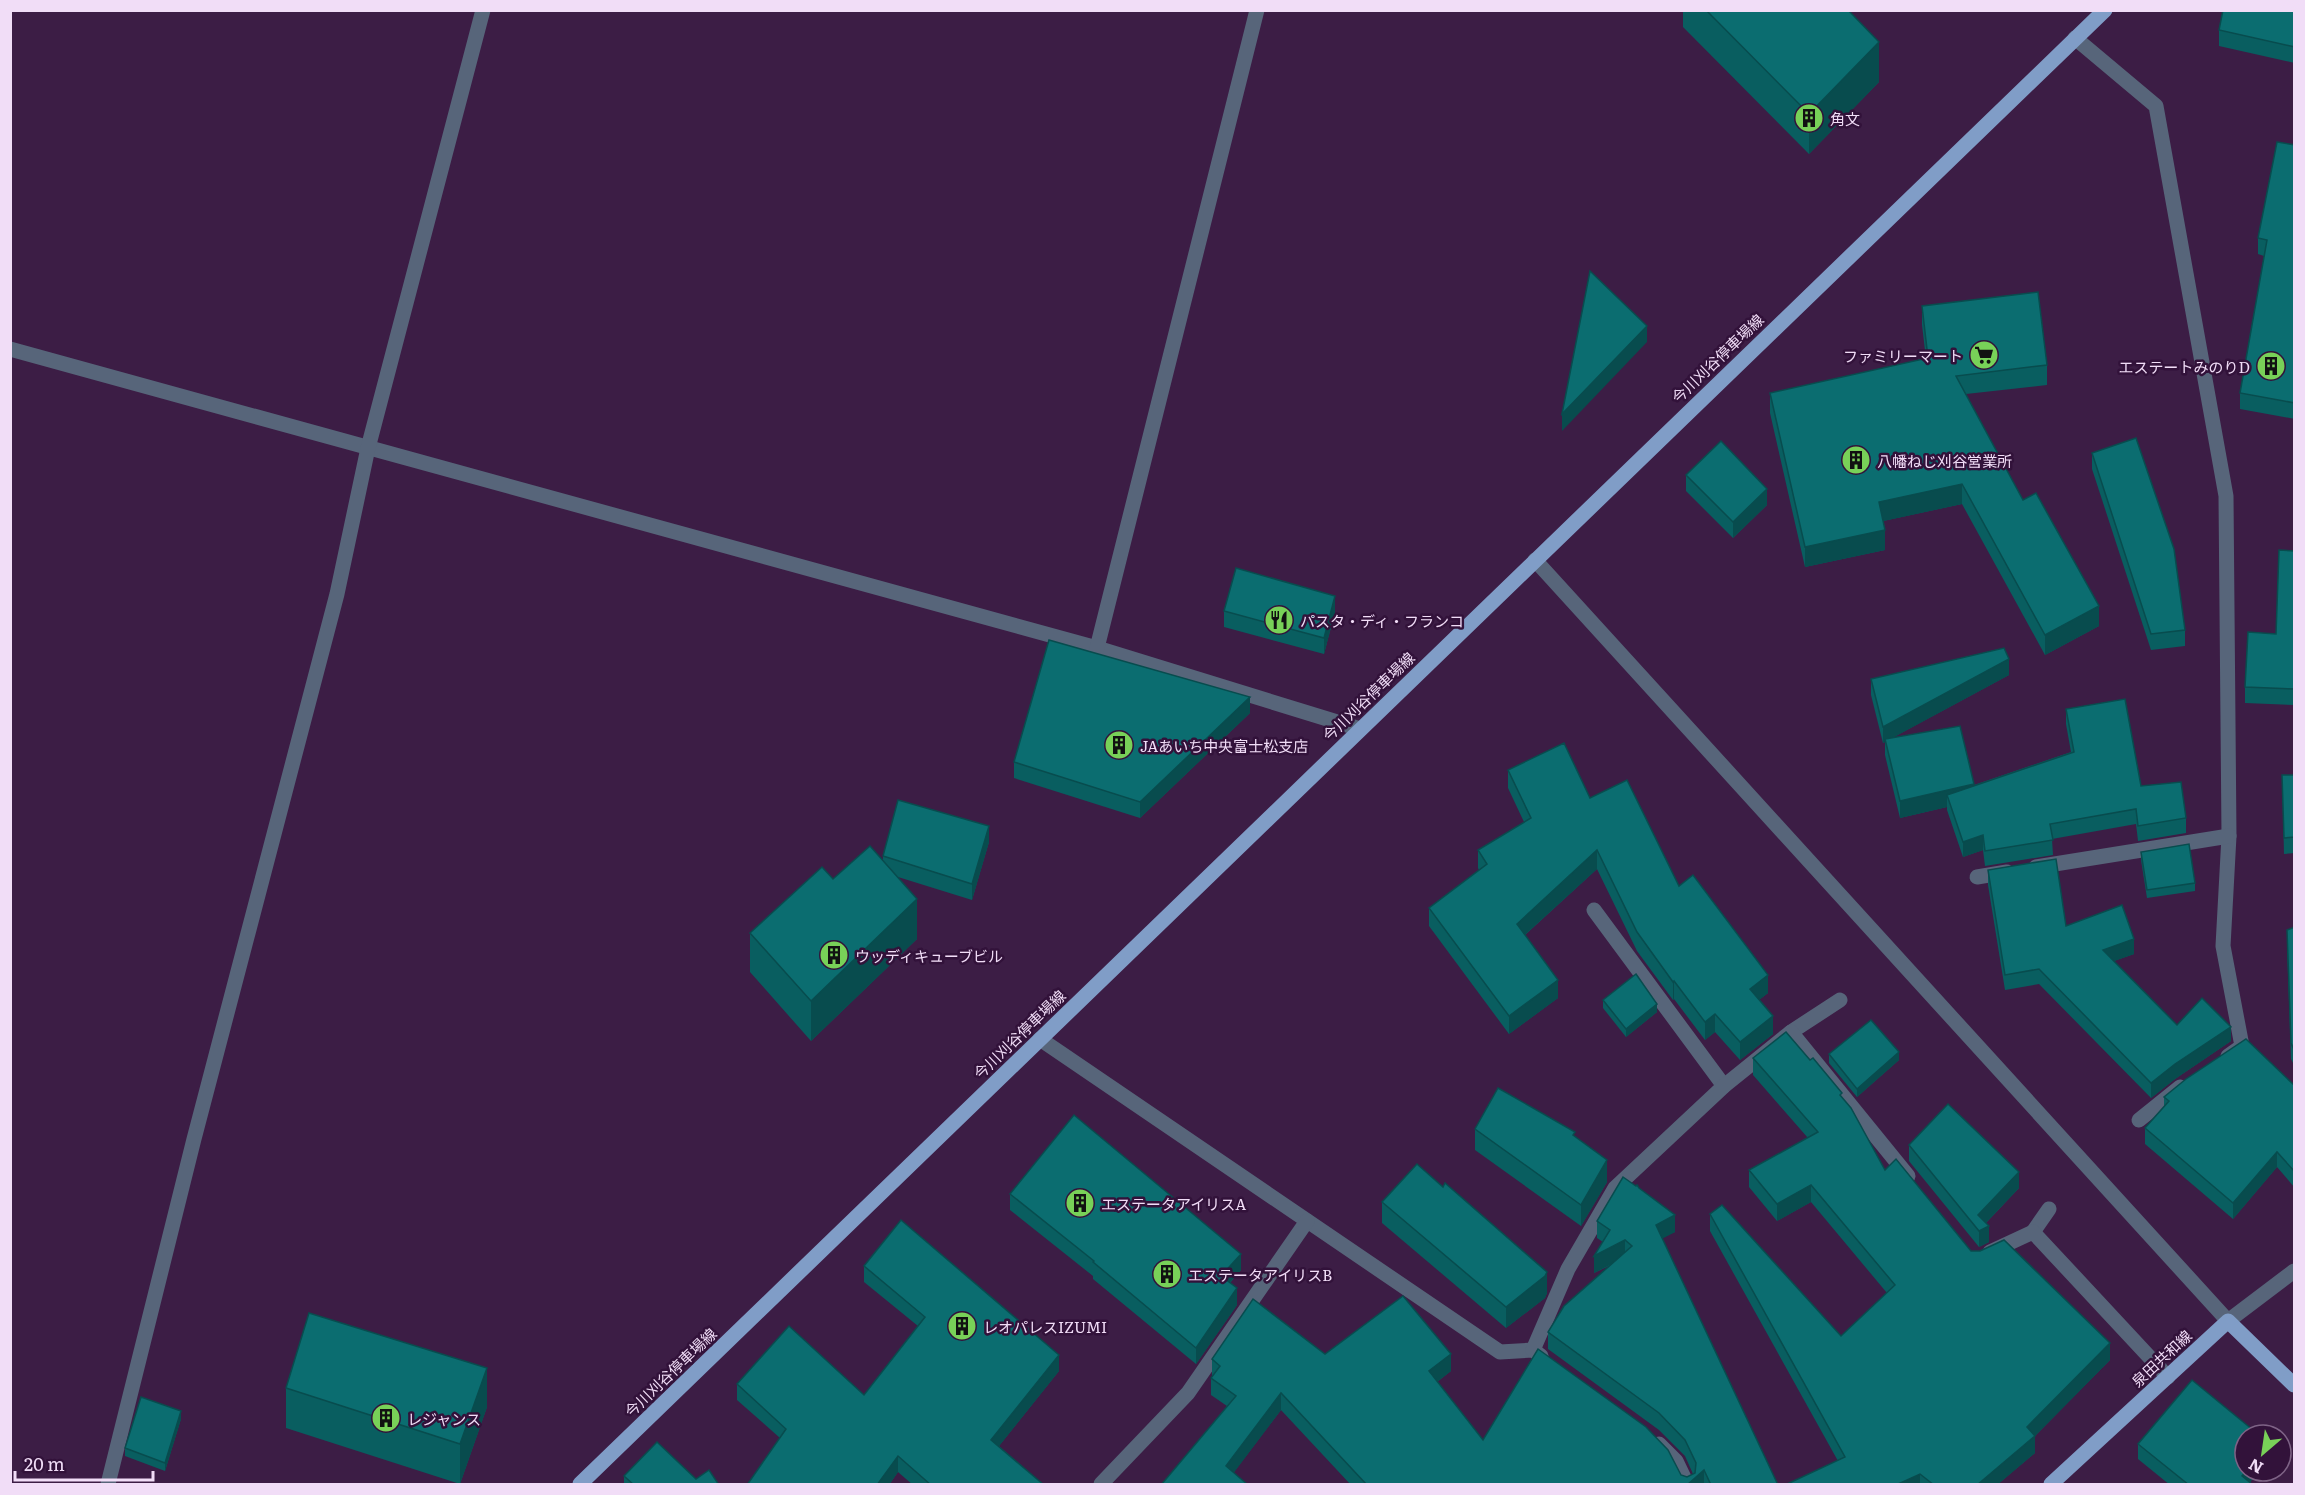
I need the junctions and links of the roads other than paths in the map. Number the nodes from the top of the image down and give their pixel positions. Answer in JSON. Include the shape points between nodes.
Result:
{"nodes":[{"id":1,"x":483,"y":10,"type":"edge"},
{"id":2,"x":1257,"y":10,"type":"edge"},
{"id":3,"x":2105,"y":10,"type":"edge"},
{"id":4,"x":2075,"y":38,"type":"junction"},
{"id":5,"x":10,"y":349,"type":"edge"},
{"id":6,"x":368,"y":448,"type":"junction"},
{"id":7,"x":1535,"y":560,"type":"junction"},
{"id":8,"x":1097,"y":648,"type":"junction"},
{"id":9,"x":1360,"y":729,"type":"junction"},
{"id":10,"x":2229,"y":836,"type":"junction"},
{"id":11,"x":1977,"y":877,"type":"dead end"},
{"id":12,"x":1594,"y":910,"type":"dead end"},
{"id":13,"x":1840,"y":1000,"type":"dead end"},
{"id":14,"x":1791,"y":1032,"type":"junction"},
{"id":15,"x":1040,"y":1039,"type":"junction"},
{"id":16,"x":2215,"y":1064,"type":"edge"},
{"id":17,"x":2189,"y":1081,"type":"edge"},
{"id":18,"x":1724,"y":1086,"type":"junction"},
{"id":19,"x":2139,"y":1120,"type":"dead end"},
{"id":20,"x":1916,"y":1186,"type":"edge"},
{"id":21,"x":2049,"y":1209,"type":"dead end"},
{"id":22,"x":1307,"y":1221,"type":"junction"},
{"id":23,"x":2033,"y":1232,"type":"junction"},
{"id":24,"x":1976,"y":1259,"type":"edge"},
{"id":25,"x":2295,"y":1271,"type":"edge"},
{"id":26,"x":2228,"y":1321,"type":"junction"},
{"id":27,"x":1533,"y":1350,"type":"junction"},
{"id":28,"x":1551,"y":1364,"type":"edge"},
{"id":29,"x":2168,"y":1377,"type":"junction"},
{"id":30,"x":2295,"y":1385,"type":"edge"},
{"id":31,"x":1652,"y":1437,"type":"edge"},
{"id":32,"x":108,"y":1485,"type":"edge"},
{"id":33,"x":580,"y":1485,"type":"edge"},
{"id":34,"x":1101,"y":1485,"type":"edge"},
{"id":35,"x":1687,"y":1485,"type":"edge"},
{"id":36,"x":2051,"y":1485,"type":"edge"}],
"edges":[{"from":1,"to":6,"type":"street"},
{"from":2,"to":8,"type":"street"},
{"from":3,"to":4,"type":"main road","name":"今川刈谷停車場線"},
{"from":4,"to":7,"type":"main road","name":"今川刈谷停車場線"},
{"from":4,"to":10,"type":"street","via":[[2156,106],[2226,496]]},
{"from":5,"to":6,"type":"street"},
{"from":6,"to":8,"type":"street"},
{"from":6,"to":32,"type":"street","via":[[334,606]]},
{"from":7,"to":9,"type":"main road","name":"今川刈谷停車場線"},
{"from":7,"to":26,"type":"street"},
{"from":8,"to":9,"type":"street"},
{"from":9,"to":15,"type":"main road","name":"今川刈谷停車場線"},
{"from":10,"to":11,"type":"street"},
{"from":10,"to":16,"type":"street","via":[[2223,946],[2242,1046]]},
{"from":12,"to":18,"type":"street"},
{"from":13,"to":14,"type":"street"},
{"from":14,"to":18,"type":"street"},
{"from":14,"to":20,"type":"street"},
{"from":15,"to":22,"type":"street"},
{"from":15,"to":33,"type":"main road","name":"今川刈谷停車場線"},
{"from":17,"to":19,"type":"street"},
{"from":18,"to":27,"type":"street","via":[[1615,1188],[1568,1269]]},
{"from":21,"to":23,"type":"street"},
{"from":22,"to":27,"type":"street","via":[[1500,1352]]},
{"from":22,"to":34,"type":"street","via":[[1188,1393]]},
{"from":23,"to":24,"type":"street"},
{"from":23,"to":29,"type":"street"},
{"from":25,"to":26,"type":"street"},
{"from":26,"to":29,"type":"main road","name":"泉田共和線"},
{"from":26,"to":30,"type":"main road"},
{"from":27,"to":28,"type":"street"},
{"from":29,"to":36,"type":"main road","name":"泉田共和線"},
{"from":31,"to":35,"type":"street","via":[[1676,1461]]}]}
